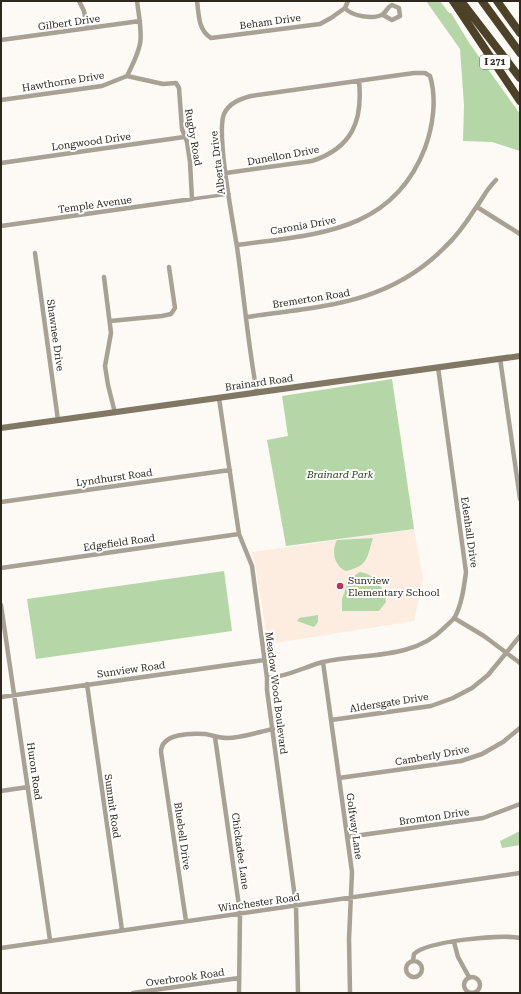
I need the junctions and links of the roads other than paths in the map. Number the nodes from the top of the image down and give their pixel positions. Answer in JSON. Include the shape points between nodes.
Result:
{"nodes":[{"id":1,"x":79,"y":1,"type":"edge"},
{"id":2,"x":137,"y":1,"type":"edge"},
{"id":3,"x":197,"y":1,"type":"edge"},
{"id":4,"x":348,"y":1,"type":"edge"},
{"id":5,"x":453,"y":1,"type":"edge"},
{"id":6,"x":460,"y":1,"type":"edge"},
{"id":7,"x":466,"y":1,"type":"edge"},
{"id":8,"x":482,"y":1,"type":"edge"},
{"id":9,"x":488,"y":1,"type":"edge"},
{"id":10,"x":497,"y":1,"type":"edge"},
{"id":11,"x":345,"y":8,"type":"junction"},
{"id":12,"x":383,"y":15,"type":"dead end"},
{"id":13,"x":140,"y":21,"type":"junction"},
{"id":14,"x":87,"y":28,"type":"junction"},
{"id":15,"x":520,"y":33,"type":"edge"},
{"id":16,"x":1,"y":40,"type":"edge"},
{"id":17,"x":520,"y":48,"type":"edge"},
{"id":18,"x":520,"y":53,"type":"edge"},
{"id":19,"x":424,"y":73,"type":"joint"},
{"id":20,"x":127,"y":76,"type":"junction"},
{"id":21,"x":520,"y":78,"type":"edge"},
{"id":22,"x":359,"y":81,"type":"junction"},
{"id":23,"x":1,"y":100,"type":"edge"},
{"id":24,"x":520,"y":101,"type":"edge"},
{"id":25,"x":184,"y":138,"type":"junction"},
{"id":26,"x":1,"y":163,"type":"edge"},
{"id":27,"x":226,"y":173,"type":"junction"},
{"id":28,"x":496,"y":180,"type":"dead end"},
{"id":29,"x":229,"y":194,"type":"junction"},
{"id":30,"x":192,"y":199,"type":"junction"},
{"id":31,"x":477,"y":207,"type":"junction"},
{"id":32,"x":1,"y":226,"type":"edge"},
{"id":33,"x":520,"y":234,"type":"edge"},
{"id":34,"x":237,"y":245,"type":"junction"},
{"id":35,"x":35,"y":252,"type":"dead end"},
{"id":36,"x":169,"y":267,"type":"dead end"},
{"id":37,"x":104,"y":276,"type":"dead end"},
{"id":38,"x":247,"y":317,"type":"junction"},
{"id":39,"x":110,"y":321,"type":"junction"},
{"id":40,"x":520,"y":356,"type":"edge"},
{"id":41,"x":500,"y":358,"type":"junction"},
{"id":42,"x":438,"y":367,"type":"junction"},
{"id":43,"x":257,"y":393,"type":"junction"},
{"id":44,"x":219,"y":398,"type":"junction"},
{"id":45,"x":115,"y":412,"type":"junction"},
{"id":46,"x":58,"y":420,"type":"junction"},
{"id":47,"x":1,"y":428,"type":"edge"},
{"id":48,"x":230,"y":470,"type":"junction"},
{"id":49,"x":520,"y":499,"type":"edge"},
{"id":50,"x":1,"y":502,"type":"edge"},
{"id":51,"x":239,"y":534,"type":"junction"},
{"id":52,"x":1,"y":568,"type":"edge"},
{"id":53,"x":1,"y":605,"type":"edge"},
{"id":54,"x":454,"y":618,"type":"junction"},
{"id":55,"x":520,"y":636,"type":"edge"},
{"id":56,"x":507,"y":652,"type":"junction"},
{"id":57,"x":264,"y":660,"type":"junction"},
{"id":58,"x":323,"y":662,"type":"junction"},
{"id":59,"x":520,"y":663,"type":"edge"},
{"id":60,"x":267,"y":678,"type":"junction"},
{"id":61,"x":87,"y":684,"type":"junction"},
{"id":62,"x":14,"y":695,"type":"junction"},
{"id":63,"x":1,"y":697,"type":"edge"},
{"id":64,"x":331,"y":720,"type":"junction"},
{"id":65,"x":520,"y":728,"type":"edge"},
{"id":66,"x":273,"y":729,"type":"junction"},
{"id":67,"x":215,"y":737,"type":"junction"},
{"id":68,"x":339,"y":778,"type":"junction"},
{"id":69,"x":28,"y":787,"type":"junction"},
{"id":70,"x":1,"y":791,"type":"edge"},
{"id":71,"x":520,"y":804,"type":"edge"},
{"id":72,"x":347,"y":837,"type":"junction"},
{"id":73,"x":520,"y":873,"type":"edge"},
{"id":74,"x":351,"y":897,"type":"junction"},
{"id":75,"x":296,"y":905,"type":"junction"},
{"id":76,"x":240,"y":913,"type":"junction"},
{"id":77,"x":186,"y":921,"type":"junction"},
{"id":78,"x":122,"y":930,"type":"junction"},
{"id":79,"x":520,"y":938,"type":"edge"},
{"id":80,"x":50,"y":940,"type":"junction"},
{"id":81,"x":454,"y":942,"type":"junction"},
{"id":82,"x":1,"y":948,"type":"edge"},
{"id":83,"x":414,"y":961,"type":"dead end"},
{"id":84,"x":468,"y":977,"type":"dead end"},
{"id":85,"x":239,"y":978,"type":"junction"},
{"id":86,"x":174,"y":987,"type":"junction"},
{"id":87,"x":133,"y":993,"type":"edge"},
{"id":88,"x":175,"y":993,"type":"edge"},
{"id":89,"x":239,"y":993,"type":"edge"},
{"id":90,"x":298,"y":993,"type":"edge"},
{"id":91,"x":350,"y":993,"type":"edge"}],
"edges":[{"from":1,"to":14,"type":"street"},
{"from":2,"to":13,"type":"street"},
{"from":3,"to":11,"type":"street","name":"Beham Drive","via":[[200,25],[204,34],[211,38],[320,24]]},
{"from":4,"to":11,"type":"street"},
{"from":5,"to":24,"type":"highway","number":"I 271"},
{"from":6,"to":21,"type":"highway"},
{"from":7,"to":21,"type":"highway"},
{"from":8,"to":18,"type":"highway"},
{"from":9,"to":17,"type":"highway"},
{"from":10,"to":15,"type":"highway"},
{"from":11,"to":12,"type":"street","via":[[356,15]]},
{"from":13,"to":14,"type":"street","name":"Gilbert Drive"},
{"from":13,"to":20,"type":"street","via":[[142,40]]},
{"from":14,"to":16,"type":"street","name":"Gilbert Drive"},
{"from":19,"to":22,"type":"street","name":"Alberta Drive"},
{"from":19,"to":34,"type":"street","name":"Caronia Drive","via":[[430,76],[434,97],[429,137],[411,175],[388,201],[360,221],[328,232]]},
{"from":20,"to":23,"type":"street","name":"Hawthorne Drive","via":[[102,86]]},
{"from":20,"to":25,"type":"street","name":"Rugby Road","via":[[149,82],[176,83],[179,88]]},
{"from":22,"to":27,"type":"street","name":"Dunellon Drive","via":[[360,97],[356,125],[338,148],[312,161]]},
{"from":22,"to":27,"type":"street","name":"Alberta Drive","via":[[239,99],[227,110],[221,127]]},
{"from":25,"to":26,"type":"street","name":"Longwood Drive"},
{"from":25,"to":30,"type":"street","name":"Rugby Road","via":[[190,162]]},
{"from":27,"to":29,"type":"street","name":"Alberta Drive"},
{"from":28,"to":31,"type":"street","name":"Bremerton Road","via":[[485,191]]},
{"from":29,"to":30,"type":"street"},
{"from":29,"to":34,"type":"street","name":"Alberta Drive"},
{"from":30,"to":32,"type":"street","name":"Temple Avenue"},
{"from":31,"to":33,"type":"street"},
{"from":31,"to":38,"type":"street","name":"Bremerton Road","via":[[445,247],[428,263],[376,294],[338,304]]},
{"from":34,"to":38,"type":"street","name":"Alberta Drive"},
{"from":35,"to":46,"type":"street","name":"Shawnee Drive"},
{"from":36,"to":39,"type":"street","via":[[175,308],[171,314]]},
{"from":37,"to":39,"type":"street"},
{"from":38,"to":43,"type":"street","name":"Alberta Drive"},
{"from":39,"to":45,"type":"street","via":[[111,333],[105,366]]},
{"from":40,"to":41,"type":"main road","name":"Brainard Road"},
{"from":41,"to":42,"type":"main road","name":"Brainard Road"},
{"from":41,"to":49,"type":"street"},
{"from":42,"to":43,"type":"main road","name":"Brainard Road"},
{"from":42,"to":54,"type":"street","name":"Edenhall Drive","via":[[466,572],[462,599]]},
{"from":43,"to":44,"type":"main road","name":"Brainard Road"},
{"from":44,"to":45,"type":"main road","name":"Brainard Road"},
{"from":44,"to":48,"type":"street","name":"Meadow Wood Boulevard"},
{"from":45,"to":46,"type":"main road","name":"Brainard Road"},
{"from":46,"to":47,"type":"main road","name":"Brainard Road"},
{"from":48,"to":50,"type":"street","name":"Lyndhurst Road"},
{"from":48,"to":51,"type":"street","name":"Meadow Wood Boulevard"},
{"from":51,"to":52,"type":"street","name":"Edgefield Road"},
{"from":51,"to":57,"type":"street","name":"Meadow Wood Boulevard","via":[[252,566]]},
{"from":53,"to":62,"type":"street","name":"Huron Road"},
{"from":54,"to":56,"type":"street"},
{"from":54,"to":58,"type":"street","name":"Edenhall Drive","via":[[441,632],[409,649]]},
{"from":55,"to":56,"type":"street","name":"Aldersgate Drive"},
{"from":56,"to":59,"type":"street"},
{"from":56,"to":64,"type":"street","name":"Aldersgate Drive","via":[[488,675],[472,688],[453,698],[431,706]]},
{"from":57,"to":60,"type":"street","name":"Meadow Wood Boulevard"},
{"from":57,"to":61,"type":"street","name":"Sunview Road"},
{"from":58,"to":60,"type":"street","name":"Edenhall Drive","via":[[278,677]]},
{"from":58,"to":64,"type":"street","name":"Golfway Lane"},
{"from":60,"to":66,"type":"street","name":"Meadow Wood Boulevard"},
{"from":61,"to":62,"type":"street","name":"Sunview Road"},
{"from":61,"to":78,"type":"street","name":"Summit Road"},
{"from":62,"to":63,"type":"street","name":"Sunview Road"},
{"from":62,"to":69,"type":"street","name":"Huron Road"},
{"from":64,"to":68,"type":"street","name":"Golfway Lane"},
{"from":65,"to":68,"type":"street","name":"Camberly Drive","via":[[482,754],[461,761]]},
{"from":66,"to":67,"type":"street","via":[[227,738]]},
{"from":66,"to":75,"type":"street","name":"Meadow Wood Boulevard"},
{"from":67,"to":76,"type":"street","name":"Chickadee Lane"},
{"from":67,"to":77,"type":"street","name":"Bluebell Drive","via":[[197,733],[179,736],[165,742],[161,752]]},
{"from":68,"to":72,"type":"street","name":"Golfway Lane"},
{"from":69,"to":70,"type":"street"},
{"from":69,"to":80,"type":"street","name":"Huron Road"},
{"from":71,"to":72,"type":"street","name":"Bromton Drive","via":[[483,818]]},
{"from":72,"to":74,"type":"street","name":"Golfway Lane","via":[[352,872]]},
{"from":73,"to":74,"type":"street","name":"Winchester Road"},
{"from":74,"to":75,"type":"street","name":"Winchester Road"},
{"from":74,"to":91,"type":"street","name":"Golfway Lane"},
{"from":75,"to":76,"type":"street","name":"Winchester Road"},
{"from":75,"to":90,"type":"street","name":"Meadow Wood Boulevard"},
{"from":76,"to":77,"type":"street","name":"Winchester Road"},
{"from":76,"to":85,"type":"street","name":"Chickadee Lane"},
{"from":77,"to":78,"type":"street","name":"Winchester Road"},
{"from":78,"to":80,"type":"street","name":"Winchester Road"},
{"from":79,"to":81,"type":"street","via":[[490,937]]},
{"from":80,"to":82,"type":"street","name":"Winchester Road"},
{"from":81,"to":83,"type":"street","via":[[420,949],[414,954]]},
{"from":81,"to":84,"type":"street"},
{"from":85,"to":86,"type":"street","name":"Overbrook Road"},
{"from":85,"to":89,"type":"street","name":"Chickadee Lane"},
{"from":86,"to":87,"type":"street","name":"Overbrook Road"},
{"from":86,"to":88,"type":"street"}]}
